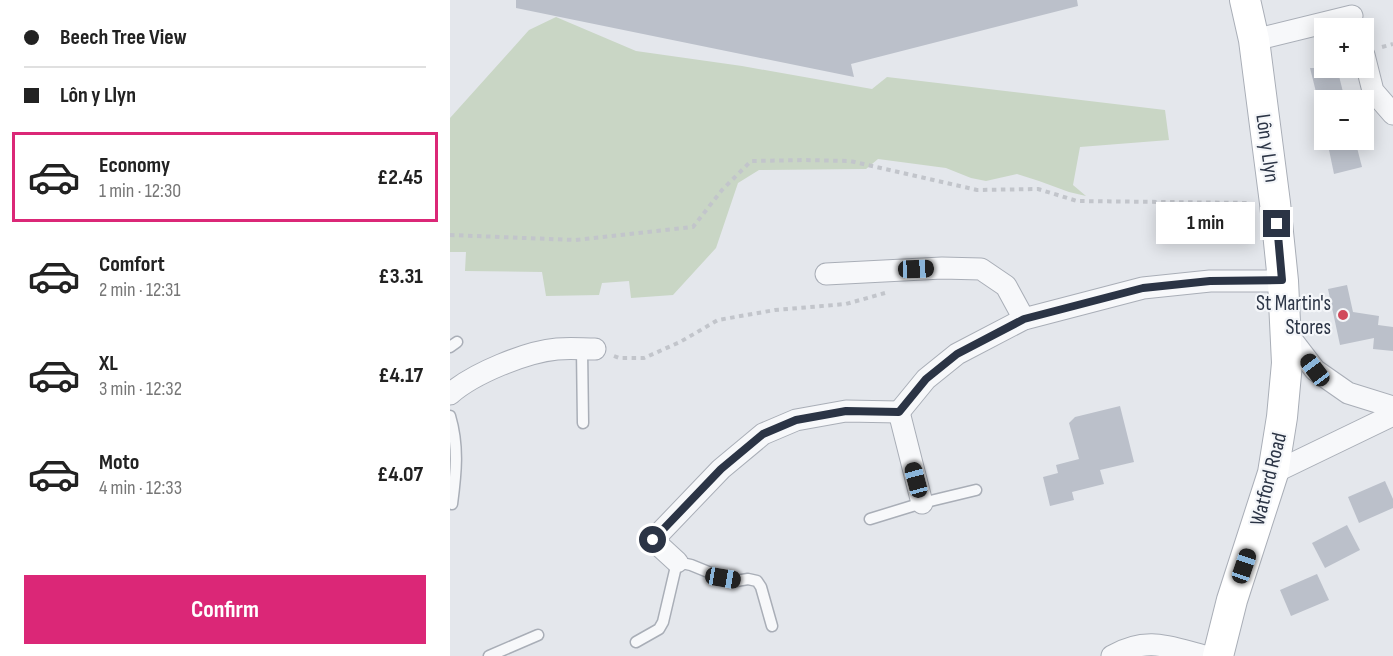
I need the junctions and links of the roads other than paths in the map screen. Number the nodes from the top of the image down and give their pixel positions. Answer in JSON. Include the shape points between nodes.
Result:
{"nodes":[{"id":1,"x":1245,"y":0,"type":"edge"},
{"id":2,"x":1352,"y":15,"type":"edge"},
{"id":3,"x":1254,"y":40,"type":"junction"},
{"id":4,"x":1370,"y":78,"type":"edge"},
{"id":5,"x":1393,"y":114,"type":"edge"},
{"id":6,"x":826,"y":274,"type":"dead end"},
{"id":7,"x":1282,"y":280,"type":"junction"},
{"id":8,"x":1024,"y":319,"type":"junction"},
{"id":9,"x":1286,"y":332,"type":"junction"},
{"id":10,"x":588,"y":349,"type":"joint"},
{"id":11,"x":450,"y":394,"type":"edge"},
{"id":12,"x":1393,"y":407,"type":"edge"},
{"id":13,"x":899,"y":412,"type":"junction"},
{"id":14,"x":1393,"y":415,"type":"edge"},
{"id":15,"x":450,"y":416,"type":"edge"},
{"id":16,"x":583,"y":423,"type":"dead end"},
{"id":17,"x":1273,"y":473,"type":"junction"},
{"id":18,"x":976,"y":490,"type":"dead end"},
{"id":19,"x":922,"y":503,"type":"junction"},
{"id":20,"x":452,"y":504,"type":"dead end"},
{"id":21,"x":870,"y":519,"type":"dead end"},
{"id":22,"x":677,"y":562,"type":"junction"},
{"id":23,"x":772,"y":626,"type":"dead end"},
{"id":24,"x":538,"y":635,"type":"dead end"},
{"id":25,"x":636,"y":642,"type":"dead end"},
{"id":26,"x":489,"y":656,"type":"edge"},
{"id":27,"x":1112,"y":656,"type":"edge"},
{"id":28,"x":1205,"y":656,"type":"edge"},
{"id":29,"x":1218,"y":656,"type":"edge"}],
"edges":[{"from":1,"to":3,"type":"street","name":"Lôn y Llyn"},
{"from":2,"to":3,"type":"street"},
{"from":3,"to":7,"type":"street","name":"Lôn y Llyn"},
{"from":4,"to":5,"type":"street","via":[[1373,91]]},
{"from":6,"to":8,"type":"street","via":[[981,269],[1006,286]]},
{"from":7,"to":8,"type":"street","via":[[1210,281],[1143,288]]},
{"from":7,"to":9,"type":"street","name":"Lôn y Llyn"},
{"from":8,"to":13,"type":"street","via":[[957,354],[926,379]]},
{"from":9,"to":12,"type":"street","via":[[1315,370],[1348,393]]},
{"from":9,"to":17,"type":"street","name":"Watford Road","via":[[1287,363]]},
{"from":10,"to":11,"type":"street","via":[[534,353],[501,365]]},
{"from":10,"to":16,"type":"lane"},
{"from":13,"to":19,"type":"street"},
{"from":13,"to":22,"type":"street","via":[[846,411],[796,420],[763,434],[721,469],[653,540]]},
{"from":14,"to":17,"type":"street"},
{"from":15,"to":20,"type":"lane","via":[[456,452]]},
{"from":17,"to":29,"type":"street","name":"Watford Road"},
{"from":18,"to":19,"type":"lane"},
{"from":19,"to":21,"type":"lane"},
{"from":22,"to":23,"type":"lane","via":[[723,578],[757,581]]},
{"from":22,"to":25,"type":"lane","via":[[663,622],[659,629]]},
{"from":24,"to":26,"type":"lane"},
{"from":27,"to":28,"type":"street","via":[[1146,644]]}]}
